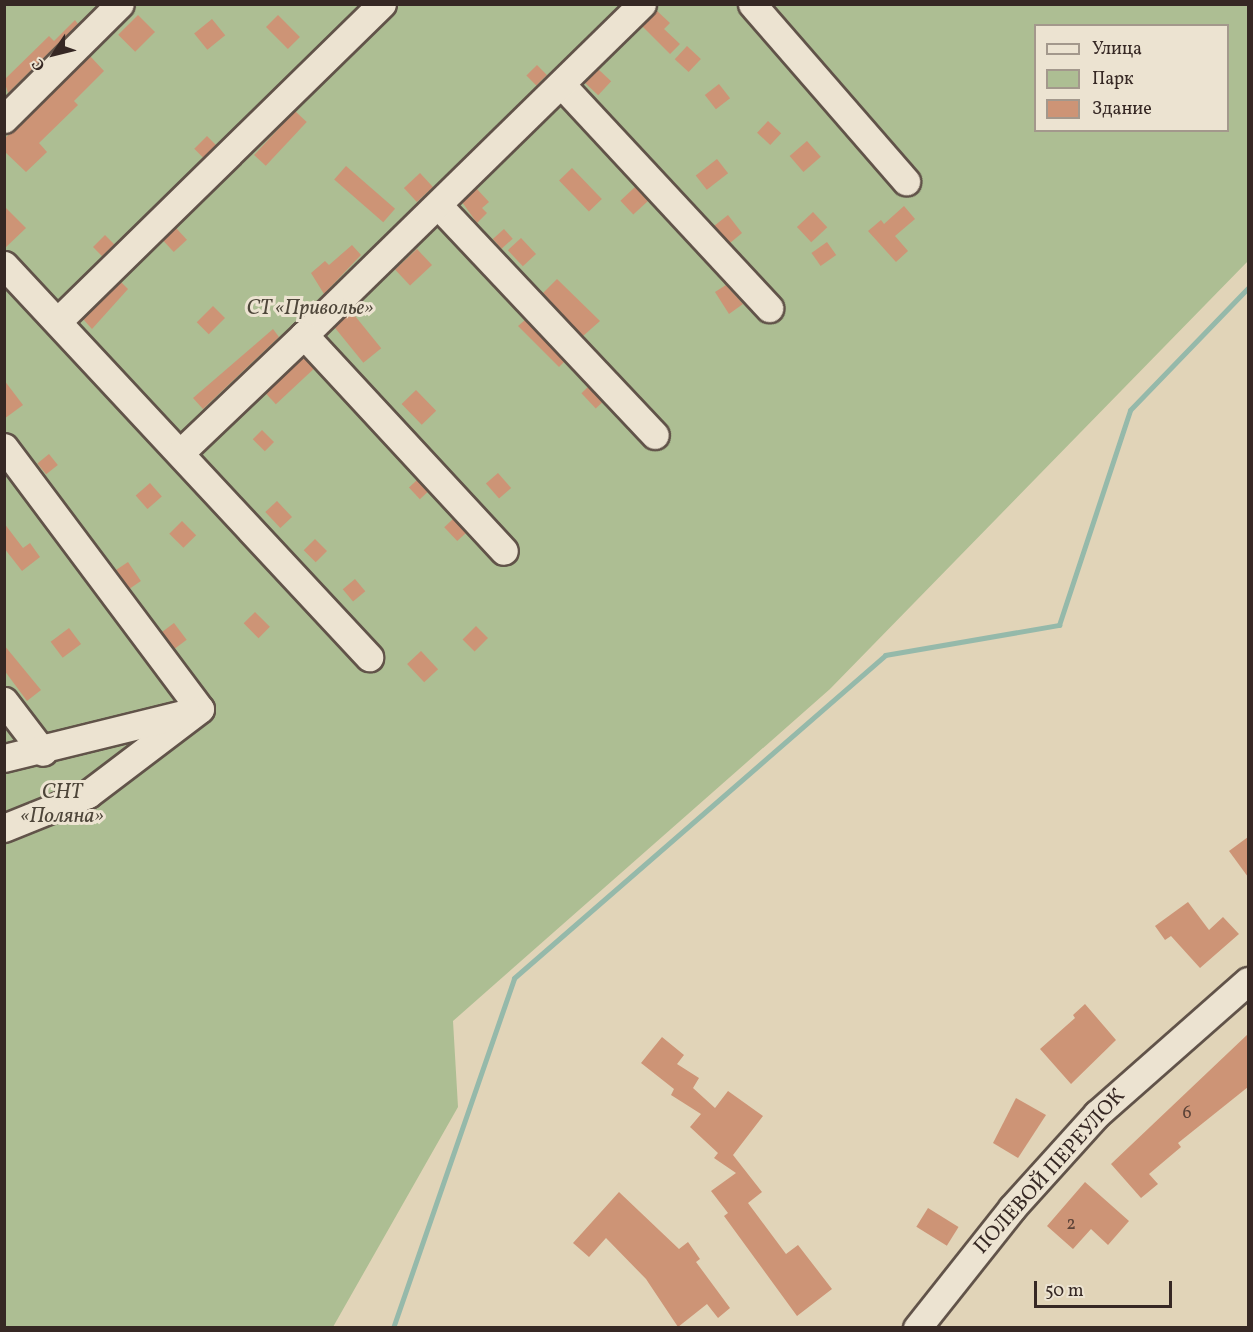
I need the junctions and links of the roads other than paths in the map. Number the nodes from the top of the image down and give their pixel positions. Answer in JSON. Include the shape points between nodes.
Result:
{"nodes":[{"id":1,"x":120,"y":4,"type":"edge"},
{"id":2,"x":381,"y":4,"type":"edge"},
{"id":3,"x":642,"y":4,"type":"edge"},
{"id":4,"x":752,"y":4,"type":"edge"},
{"id":5,"x":561,"y":84,"type":"junction"},
{"id":6,"x":4,"y":119,"type":"edge"},
{"id":7,"x":906,"y":181,"type":"dead end"},
{"id":8,"x":438,"y":205,"type":"junction"},
{"id":9,"x":4,"y":265,"type":"edge"},
{"id":10,"x":769,"y":308,"type":"dead end"},
{"id":11,"x":59,"y":320,"type":"junction"},
{"id":12,"x":304,"y":335,"type":"junction"},
{"id":13,"x":655,"y":435,"type":"dead end"},
{"id":14,"x":4,"y":447,"type":"edge"},
{"id":15,"x":180,"y":453,"type":"junction"},
{"id":16,"x":504,"y":551,"type":"dead end"},
{"id":17,"x":369,"y":657,"type":"dead end"},
{"id":18,"x":4,"y":701,"type":"edge"},
{"id":19,"x":200,"y":709,"type":"junction"},
{"id":20,"x":43,"y":752,"type":"junction"},
{"id":21,"x":4,"y":758,"type":"edge"},
{"id":22,"x":4,"y":828,"type":"edge"},
{"id":23,"x":1248,"y":981,"type":"edge"},
{"id":24,"x":917,"y":1328,"type":"edge"}],
"edges":[{"from":1,"to":6,"type":"street"},
{"from":2,"to":11,"type":"street"},
{"from":3,"to":5,"type":"street"},
{"from":4,"to":7,"type":"street"},
{"from":5,"to":8,"type":"street"},
{"from":5,"to":10,"type":"street"},
{"from":8,"to":12,"type":"street"},
{"from":8,"to":13,"type":"street"},
{"from":9,"to":11,"type":"street"},
{"from":11,"to":15,"type":"street"},
{"from":12,"to":15,"type":"street"},
{"from":12,"to":16,"type":"street"},
{"from":14,"to":19,"type":"street"},
{"from":15,"to":17,"type":"street"},
{"from":18,"to":20,"type":"street"},
{"from":19,"to":20,"type":"street"},
{"from":19,"to":22,"type":"street","via":[[88,794]]},
{"from":20,"to":21,"type":"street"},
{"from":23,"to":24,"type":"street","name":"ПОЛЕВОЙ ПЕРЕУЛОК","via":[[1096,1114],[1012,1209]]}]}
